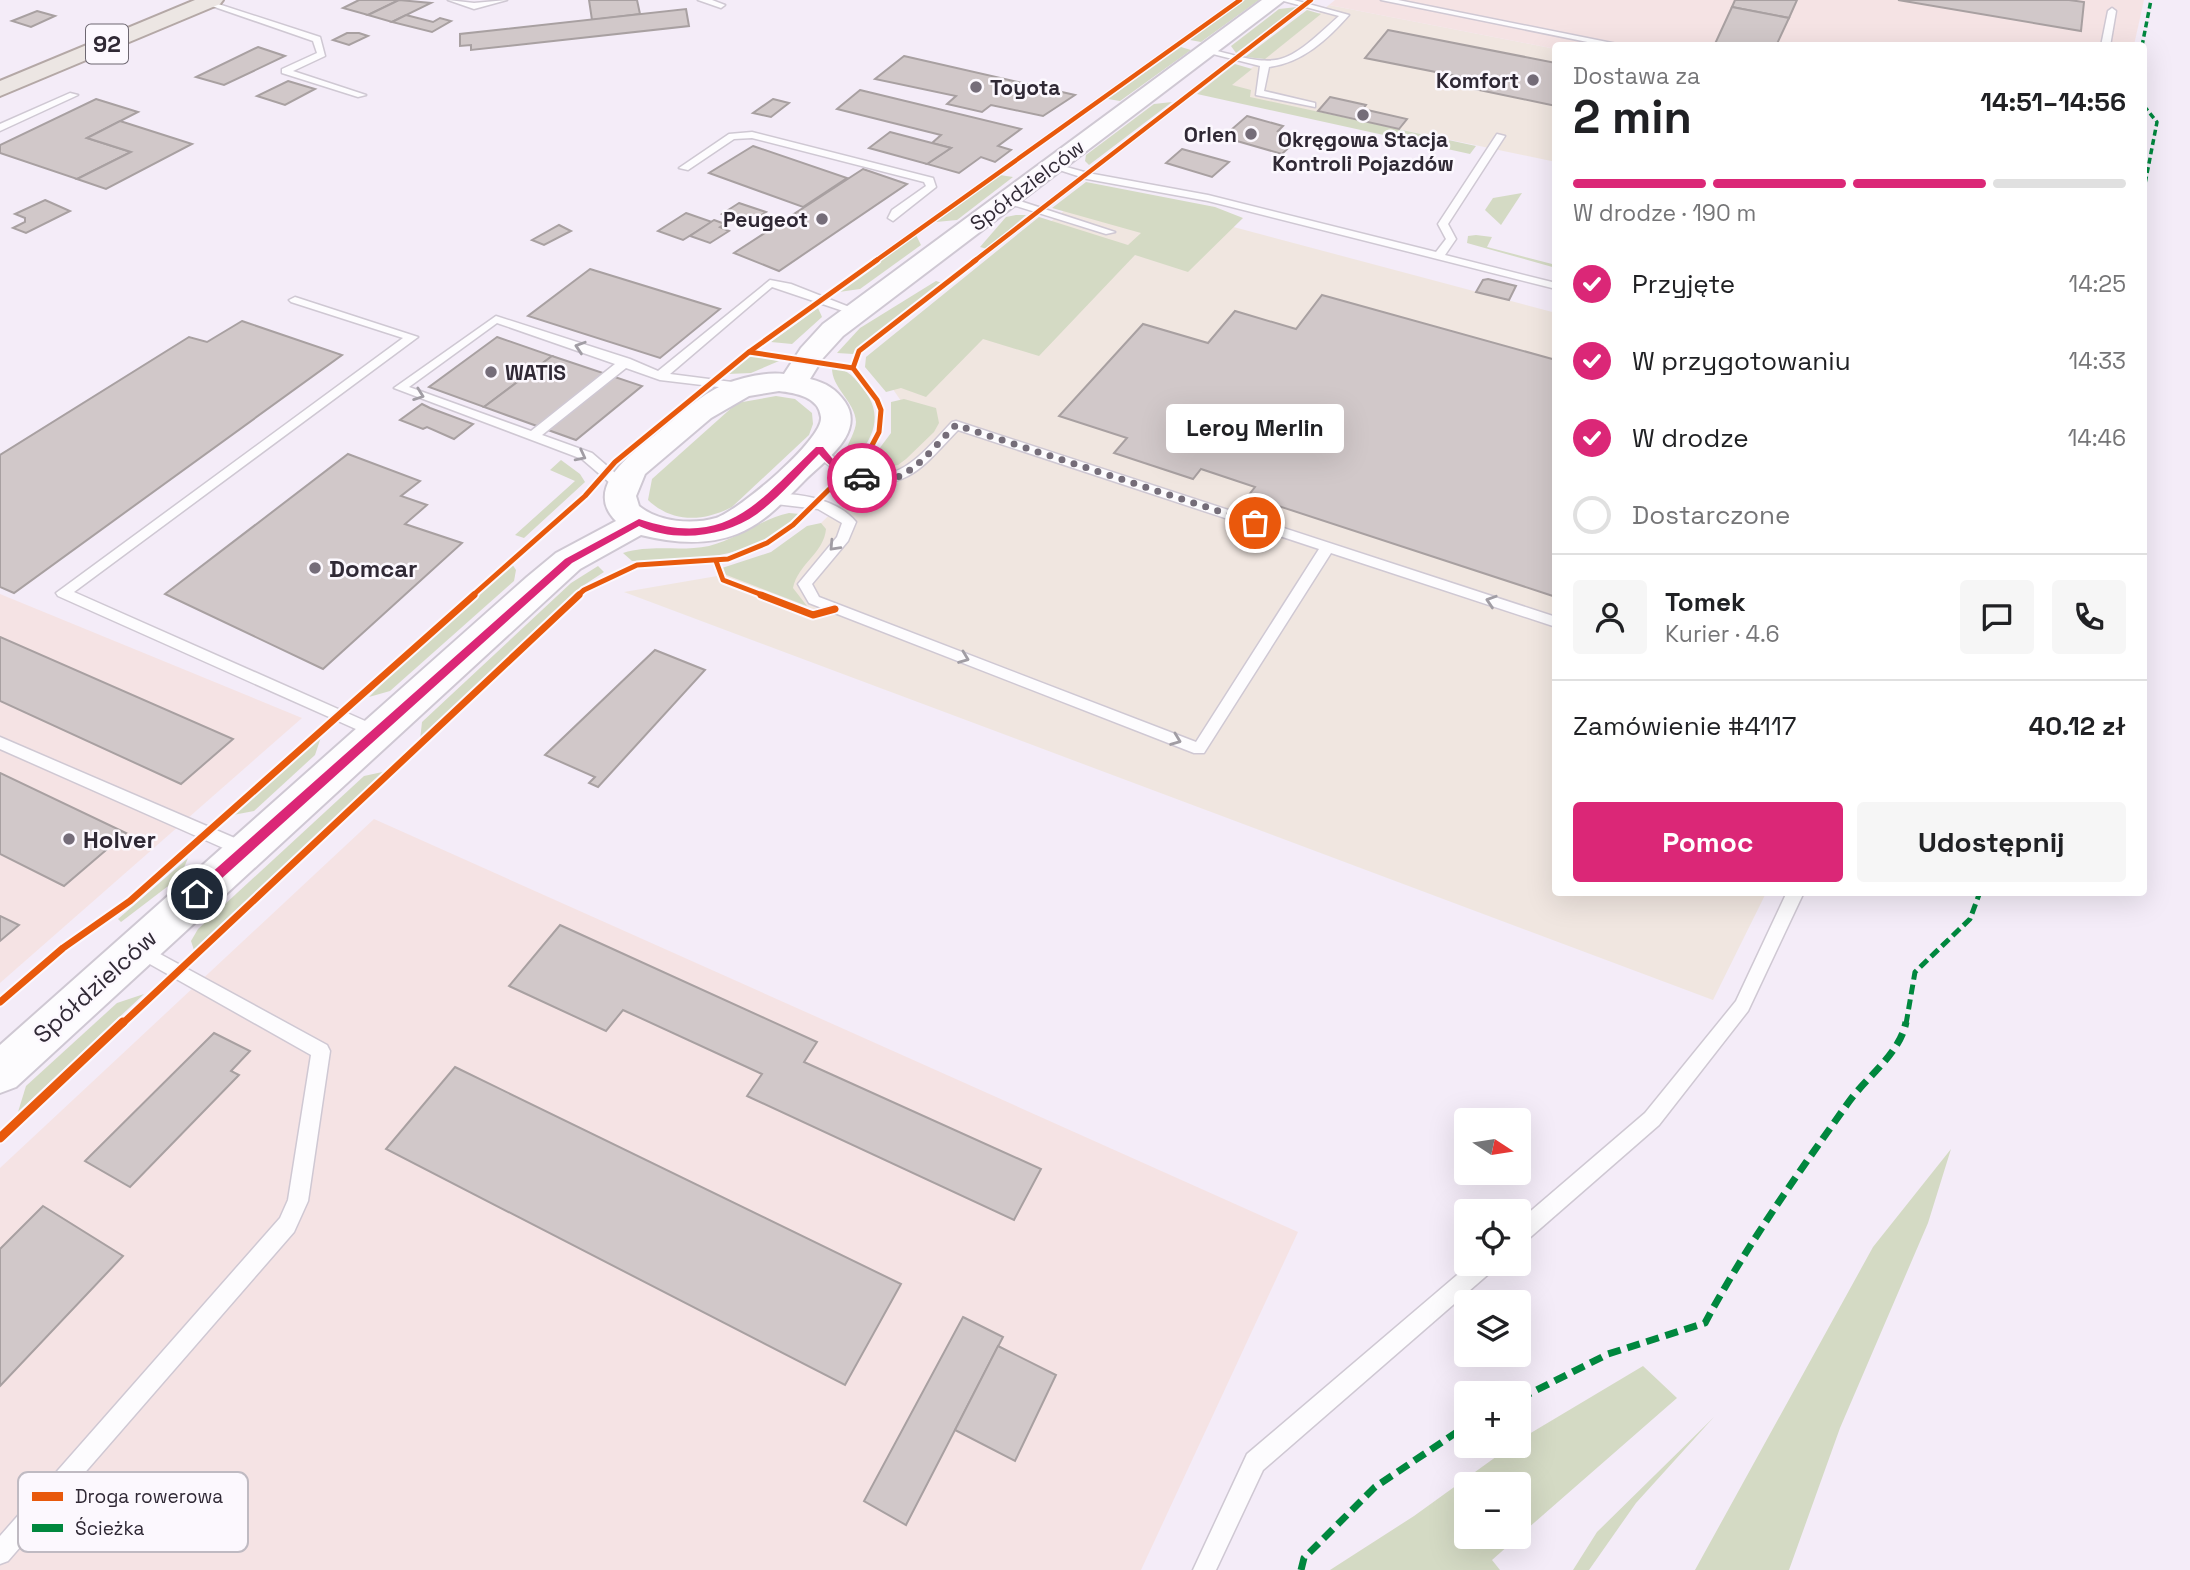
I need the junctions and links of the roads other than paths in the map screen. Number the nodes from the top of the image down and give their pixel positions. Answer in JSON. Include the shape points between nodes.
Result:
{"nodes":[{"id":1,"x":452,"y":0,"type":"edge"},
{"id":2,"x":503,"y":0,"type":"edge"},
{"id":3,"x":702,"y":0,"type":"edge"},
{"id":4,"x":1275,"y":0,"type":"edge"},
{"id":5,"x":1284,"y":0,"type":"edge"},
{"id":6,"x":1385,"y":0,"type":"edge"},
{"id":7,"x":211,"y":1,"type":"edge"},
{"id":8,"x":721,"y":5,"type":"dead end"},
{"id":9,"x":2112,"y":11,"type":"dead end"},
{"id":10,"x":1602,"y":42,"type":"edge"},
{"id":11,"x":2106,"y":42,"type":"edge"},
{"id":12,"x":1206,"y":51,"type":"junction"},
{"id":13,"x":1265,"y":66,"type":"junction"},
{"id":14,"x":0,"y":89,"type":"edge"},
{"id":15,"x":73,"y":95,"type":"dead end"},
{"id":16,"x":360,"y":95,"type":"dead end"},
{"id":17,"x":1312,"y":105,"type":"dead end"},
{"id":18,"x":0,"y":128,"type":"edge"},
{"id":19,"x":1500,"y":136,"type":"dead end"},
{"id":20,"x":1052,"y":166,"type":"junction"},
{"id":21,"x":684,"y":167,"type":"dead end"},
{"id":22,"x":1007,"y":200,"type":"junction"},
{"id":23,"x":893,"y":218,"type":"dead end"},
{"id":24,"x":1110,"y":232,"type":"dead end"},
{"id":25,"x":1439,"y":256,"type":"junction"},
{"id":26,"x":1552,"y":285,"type":"edge"},
{"id":27,"x":295,"y":300,"type":"dead end"},
{"id":28,"x":856,"y":312,"type":"junction"},
{"id":29,"x":626,"y":362,"type":"junction"},
{"id":30,"x":660,"y":376,"type":"junction"},
{"id":31,"x":793,"y":383,"type":"junction"},
{"id":32,"x":740,"y":387,"type":"junction"},
{"id":33,"x":533,"y":436,"type":"junction"},
{"id":34,"x":819,"y":449,"type":"junction"},
{"id":35,"x":623,"y":487,"type":"junction"},
{"id":36,"x":768,"y":499,"type":"junction"},
{"id":37,"x":639,"y":522,"type":"junction"},
{"id":38,"x":1328,"y":546,"type":"junction"},
{"id":39,"x":1552,"y":621,"type":"edge"},
{"id":40,"x":376,"y":732,"type":"junction"},
{"id":41,"x":0,"y":743,"type":"edge"},
{"id":42,"x":245,"y":850,"type":"junction"},
{"id":43,"x":1794,"y":896,"type":"edge"},
{"id":44,"x":137,"y":948,"type":"junction"},
{"id":45,"x":0,"y":1073,"type":"edge"},
{"id":46,"x":1531,"y":1224,"type":"edge"},
{"id":47,"x":1471,"y":1276,"type":"edge"},
{"id":48,"x":71,"y":1472,"type":"edge"},
{"id":49,"x":18,"y":1532,"type":"edge"},
{"id":50,"x":0,"y":1553,"type":"edge"},
{"id":51,"x":1205,"y":1570,"type":"edge"}],
"edges":[{"from":1,"to":2,"type":"lane","via":[[474,6]]},
{"from":3,"to":8,"type":"lane"},
{"from":4,"to":12,"type":"street","name":"Spółdzielców"},
{"from":5,"to":13,"type":"lane","via":[[1345,15],[1294,61]]},
{"from":6,"to":10,"type":"lane"},
{"from":7,"to":14,"type":"main road","number":"92"},
{"from":7,"to":16,"type":"lane","via":[[317,40],[322,54],[285,71]]},
{"from":9,"to":11,"type":"lane"},
{"from":12,"to":13,"type":"lane"},
{"from":12,"to":20,"type":"street","name":"Spółdzielców"},
{"from":13,"to":17,"type":"lane","via":[[1259,93]]},
{"from":15,"to":18,"type":"lane"},
{"from":19,"to":25,"type":"lane","via":[[1443,224],[1451,239]]},
{"from":20,"to":22,"type":"street","name":"Spółdzielców"},
{"from":20,"to":25,"type":"lane","via":[[1208,198]]},
{"from":21,"to":23,"type":"lane","via":[[732,136],[746,135],[929,180],[931,187]]},
{"from":22,"to":24,"type":"lane"},
{"from":22,"to":28,"type":"street","name":"Spółdzielców"},
{"from":25,"to":26,"type":"lane"},
{"from":27,"to":40,"type":"lane","via":[[412,337],[63,593]]},
{"from":28,"to":30,"type":"lane","via":[[769,283]]},
{"from":28,"to":31,"type":"street","name":"Spółdzielców","via":[[820,342]]},
{"from":29,"to":30,"type":"lane"},
{"from":29,"to":33,"type":"lane"},
{"from":29,"to":33,"type":"lane","one_way":true,"via":[[496,319],[400,388]]},
{"from":30,"to":32,"type":"lane"},
{"from":31,"to":32,"type":"street"},
{"from":31,"to":34,"type":"street","via":[[822,393],[836,410],[835,429]]},
{"from":32,"to":35,"type":"street","via":[[716,399],[634,468]]},
{"from":33,"to":35,"type":"lane","one_way":true,"via":[[587,456]]},
{"from":34,"to":36,"type":"street"},
{"from":34,"to":38,"type":"lane","via":[[833,465],[875,483],[889,482],[904,475],[956,425]]},
{"from":35,"to":37,"type":"street","via":[[624,506]]},
{"from":36,"to":37,"type":"street","via":[[741,520],[706,532],[669,532]]},
{"from":36,"to":38,"type":"lane","one_way":true,"via":[[826,507],[842,513],[849,522],[848,531],[805,584],[814,600],[1199,749]]},
{"from":37,"to":40,"type":"street","name":"Spółdzielców","via":[[568,561]]},
{"from":39,"to":38,"type":"lane","one_way":true},
{"from":40,"to":42,"type":"street","name":"Spółdzielców"},
{"from":41,"to":42,"type":"lane"},
{"from":42,"to":44,"type":"street","name":"Spółdzielców"},
{"from":43,"to":46,"type":"lane","via":[[1742,1006],[1652,1119]]},
{"from":44,"to":45,"type":"street","name":"Spółdzielców"},
{"from":44,"to":48,"type":"lane","via":[[321,1051],[298,1201],[286,1225]]},
{"from":47,"to":51,"type":"lane","via":[[1255,1462]]},
{"from":49,"to":50,"type":"lane"}]}
